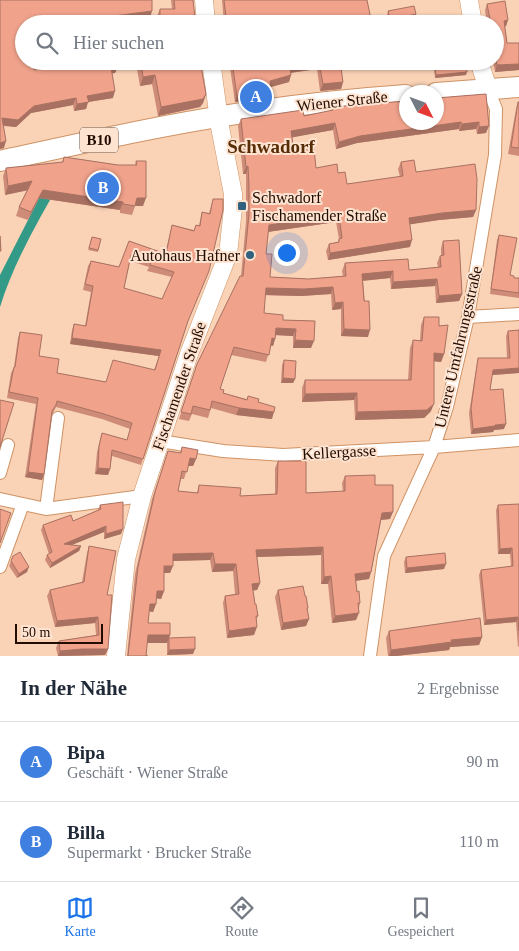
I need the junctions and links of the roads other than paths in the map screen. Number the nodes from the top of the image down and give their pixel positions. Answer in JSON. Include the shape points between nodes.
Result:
{"nodes":[{"id":1,"x":204,"y":0,"type":"edge"},
{"id":2,"x":469,"y":0,"type":"edge"},
{"id":3,"x":205,"y":15,"type":"edge"},
{"id":4,"x":472,"y":15,"type":"edge"},
{"id":5,"x":212,"y":70,"type":"edge"},
{"id":6,"x":482,"y":70,"type":"edge"},
{"id":7,"x":519,"y":87,"type":"edge"},
{"id":8,"x":488,"y":89,"type":"junction"},
{"id":9,"x":444,"y":92,"type":"edge"},
{"id":10,"x":399,"y":96,"type":"edge"},
{"id":11,"x":218,"y":117,"type":"junction"},
{"id":12,"x":0,"y":161,"type":"edge"},
{"id":13,"x":519,"y":314,"type":"edge"},
{"id":14,"x":468,"y":317,"type":"junction"},
{"id":15,"x":58,"y":418,"type":"dead end"},
{"id":16,"x":519,"y":440,"type":"edge"},
{"id":17,"x":160,"y":441,"type":"junction"},
{"id":18,"x":8,"y":444,"type":"dead end"},
{"id":19,"x":434,"y":447,"type":"junction"},
{"id":20,"x":0,"y":473,"type":"edge"},
{"id":21,"x":142,"y":496,"type":"junction"},
{"id":22,"x":0,"y":499,"type":"edge"},
{"id":23,"x":23,"y":504,"type":"junction"},
{"id":24,"x":46,"y":509,"type":"junction"},
{"id":25,"x":0,"y":568,"type":"edge"},
{"id":26,"x":116,"y":656,"type":"edge"},
{"id":27,"x":370,"y":656,"type":"edge"}],
"edges":[{"from":1,"to":3,"type":"main road"},
{"from":2,"to":4,"type":"main road"},
{"from":5,"to":11,"type":"main road","name":"Fischamender Straße"},
{"from":6,"to":8,"type":"main road"},
{"from":7,"to":8,"type":"main road"},
{"from":8,"to":9,"type":"main road"},
{"from":8,"to":14,"type":"street","name":"Untere Umfahrungsstraße","via":[[496,110],[495,155]]},
{"from":10,"to":11,"type":"main road","name":"Wiener Straße","number":"B10"},
{"from":11,"to":12,"type":"main road","number":"B10"},
{"from":11,"to":17,"type":"main road","name":"Fischamender Straße","via":[[233,194],[228,254]]},
{"from":13,"to":14,"type":"street"},
{"from":14,"to":19,"type":"street","name":"Untere Umfahrungsstraße"},
{"from":15,"to":24,"type":"street"},
{"from":16,"to":19,"type":"street","name":"Kellergasse"},
{"from":17,"to":19,"type":"street","name":"Kellergasse","via":[[223,451],[283,455]]},
{"from":17,"to":21,"type":"main road","name":"Fischamender Straße"},
{"from":18,"to":20,"type":"street"},
{"from":19,"to":27,"type":"street","name":"Untere Umfahrungsstraße","via":[[384,556]]},
{"from":21,"to":24,"type":"street"},
{"from":21,"to":26,"type":"main road","name":"Fischamender Straße","via":[[126,559]]},
{"from":22,"to":23,"type":"street"},
{"from":23,"to":24,"type":"street"},
{"from":23,"to":25,"type":"street"}]}
